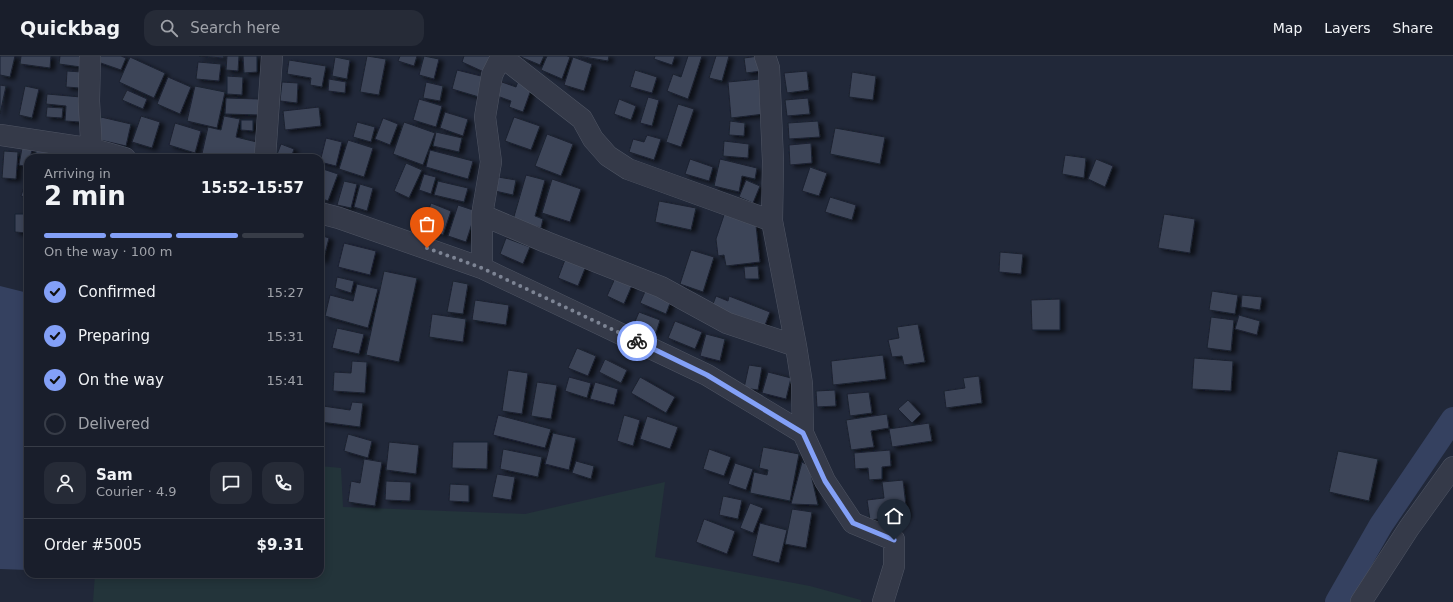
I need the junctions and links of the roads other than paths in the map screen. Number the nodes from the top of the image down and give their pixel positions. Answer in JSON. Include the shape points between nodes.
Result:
{"nodes":[{"id":1,"x":90,"y":56,"type":"edge"},
{"id":2,"x":272,"y":56,"type":"edge"},
{"id":3,"x":501,"y":56,"type":"edge"},
{"id":4,"x":765,"y":56,"type":"edge"},
{"id":5,"x":0,"y":135,"type":"edge"},
{"id":6,"x":93,"y":154,"type":"edge"},
{"id":7,"x":265,"y":154,"type":"edge"},
{"id":8,"x":324,"y":214,"type":"edge"},
{"id":9,"x":482,"y":215,"type":"junction"},
{"id":10,"x":772,"y":221,"type":"junction"},
{"id":11,"x":482,"y":268,"type":"junction"},
{"id":12,"x":796,"y":346,"type":"junction"},
{"id":13,"x":803,"y":433,"type":"junction"},
{"id":14,"x":1453,"y":467,"type":"edge"},
{"id":15,"x":883,"y":602,"type":"edge"},
{"id":16,"x":1361,"y":602,"type":"edge"}],
"edges":[{"from":1,"to":6,"type":"street","via":[[89,101]]},
{"from":2,"to":7,"type":"street"},
{"from":3,"to":9,"type":"street","via":[[492,75],[485,117],[491,162]]},
{"from":3,"to":10,"type":"street","via":[[582,119],[593,139],[608,156],[628,170]]},
{"from":4,"to":10,"type":"street","via":[[769,68],[773,161]]},
{"from":5,"to":6,"type":"street"},
{"from":8,"to":11,"type":"street"},
{"from":9,"to":11,"type":"street"},
{"from":9,"to":12,"type":"street","via":[[661,287],[727,323]]},
{"from":10,"to":12,"type":"street"},
{"from":11,"to":13,"type":"street","via":[[707,375]]},
{"from":12,"to":13,"type":"street","via":[[802,384]]},
{"from":13,"to":15,"type":"street","via":[[825,481],[853,523],[894,540],[894,566]]},
{"from":14,"to":16,"type":"street","via":[[1409,528]]}]}
